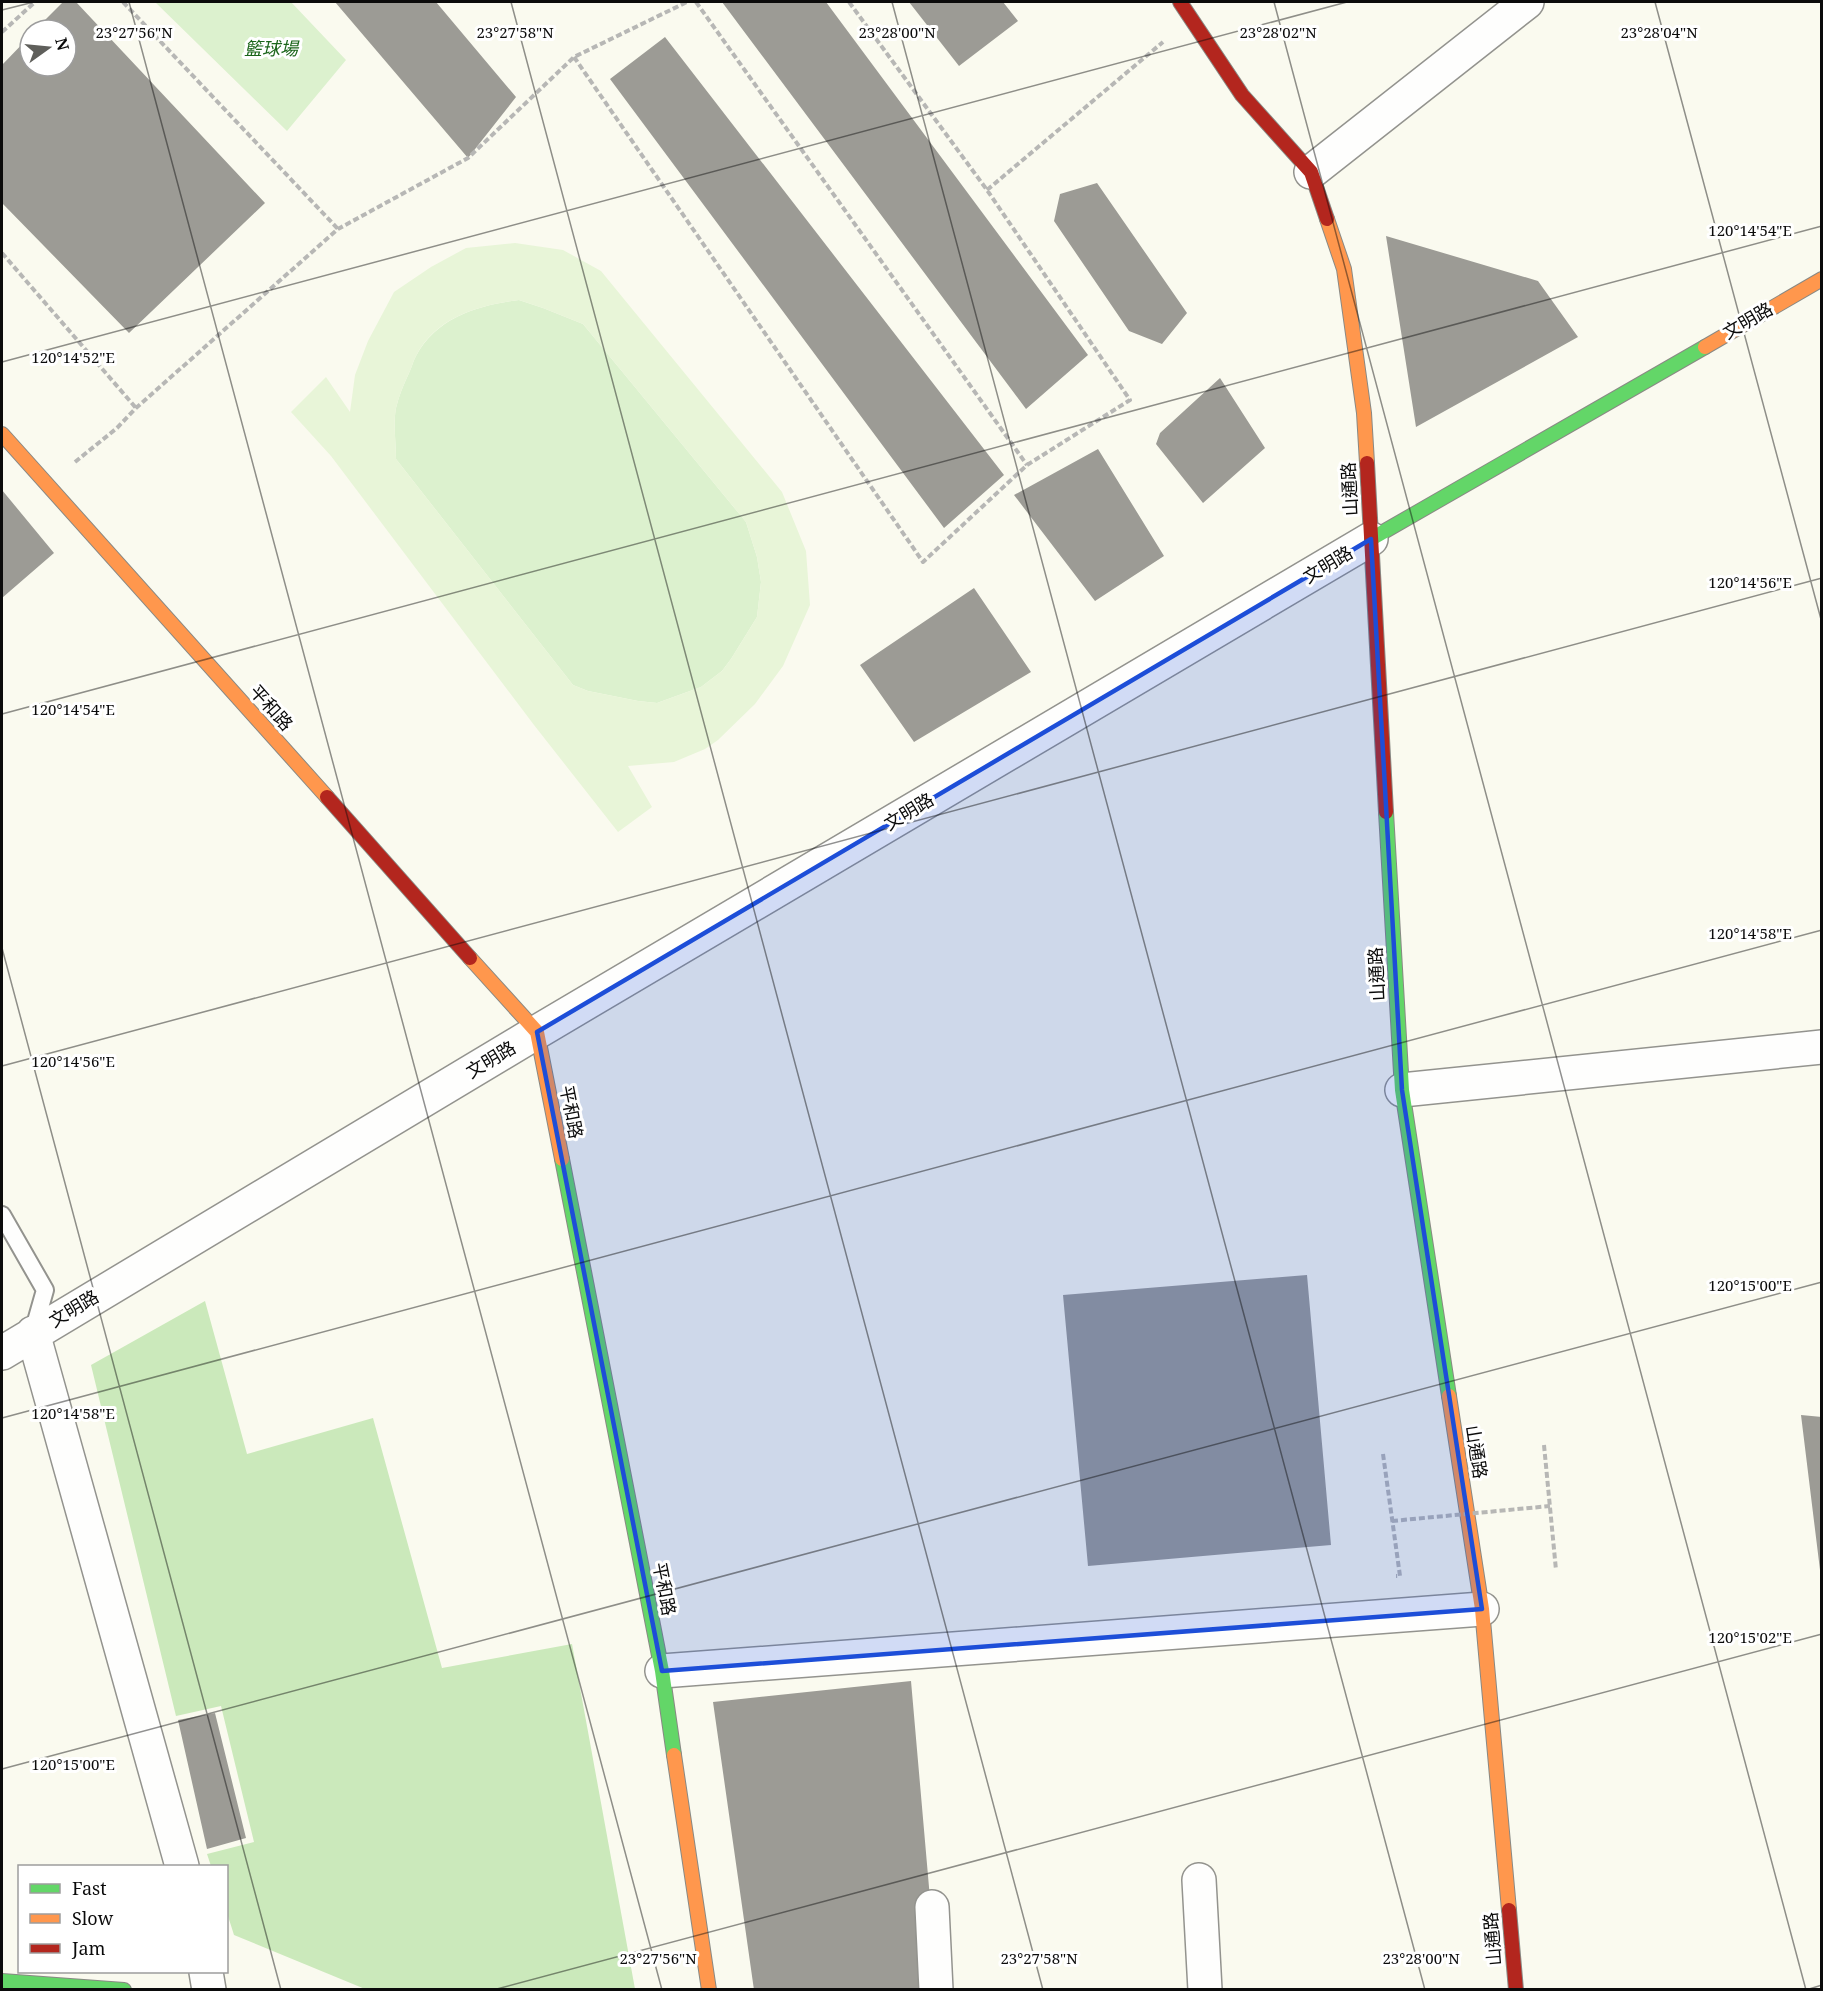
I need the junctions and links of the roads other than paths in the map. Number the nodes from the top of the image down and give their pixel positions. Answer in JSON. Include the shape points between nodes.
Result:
{"nodes":[{"id":1,"x":1180,"y":2,"type":"edge"},
{"id":2,"x":1527,"y":2,"type":"edge"},
{"id":3,"x":1311,"y":172,"type":"junction"},
{"id":4,"x":1821,"y":279,"type":"edge"},
{"id":5,"x":2,"y":434,"type":"edge"},
{"id":6,"x":1371,"y":539,"type":"junction"},
{"id":7,"x":537,"y":1032,"type":"junction"},
{"id":8,"x":1821,"y":1047,"type":"edge"},
{"id":9,"x":1402,"y":1090,"type":"junction"},
{"id":10,"x":2,"y":1215,"type":"edge"},
{"id":11,"x":33,"y":1333,"type":"junction"},
{"id":12,"x":2,"y":1353,"type":"edge"},
{"id":13,"x":1482,"y":1609,"type":"junction"},
{"id":14,"x":662,"y":1671,"type":"junction"},
{"id":15,"x":182,"y":1865,"type":"edge"},
{"id":16,"x":1199,"y":1880,"type":"dead end"},
{"id":17,"x":932,"y":1907,"type":"dead end"},
{"id":18,"x":206,"y":1973,"type":"edge"},
{"id":19,"x":2,"y":1981,"type":"edge"},
{"id":20,"x":124,"y":1989,"type":"edge"},
{"id":21,"x":209,"y":1989,"type":"edge"},
{"id":22,"x":709,"y":1989,"type":"edge"},
{"id":23,"x":936,"y":1989,"type":"edge"},
{"id":24,"x":1205,"y":1989,"type":"edge"},
{"id":25,"x":1516,"y":1989,"type":"edge"}],
"edges":[{"from":1,"to":3,"type":"street","name":"山通路","via":[[1242,95]]},
{"from":2,"to":3,"type":"street"},
{"from":3,"to":6,"type":"street","name":"山通路","via":[[1344,268],[1364,413]]},
{"from":4,"to":6,"type":"street","name":"文明路"},
{"from":5,"to":7,"type":"street","name":"平和路"},
{"from":6,"to":7,"type":"street","name":"文明路"},
{"from":6,"to":9,"type":"street","name":"山通路"},
{"from":7,"to":11,"type":"street","name":"文明路"},
{"from":7,"to":14,"type":"street","name":"平和路"},
{"from":8,"to":9,"type":"street"},
{"from":9,"to":13,"type":"street","name":"山通路"},
{"from":10,"to":11,"type":"lane","via":[[45,1290]]},
{"from":11,"to":12,"type":"street","name":"文明路"},
{"from":11,"to":15,"type":"street"},
{"from":13,"to":14,"type":"street"},
{"from":13,"to":25,"type":"street","name":"山通路"},
{"from":14,"to":22,"type":"street","name":"平和路"},
{"from":16,"to":24,"type":"street"},
{"from":17,"to":23,"type":"street"},
{"from":18,"to":21,"type":"street"},
{"from":19,"to":20,"type":"street"}]}
